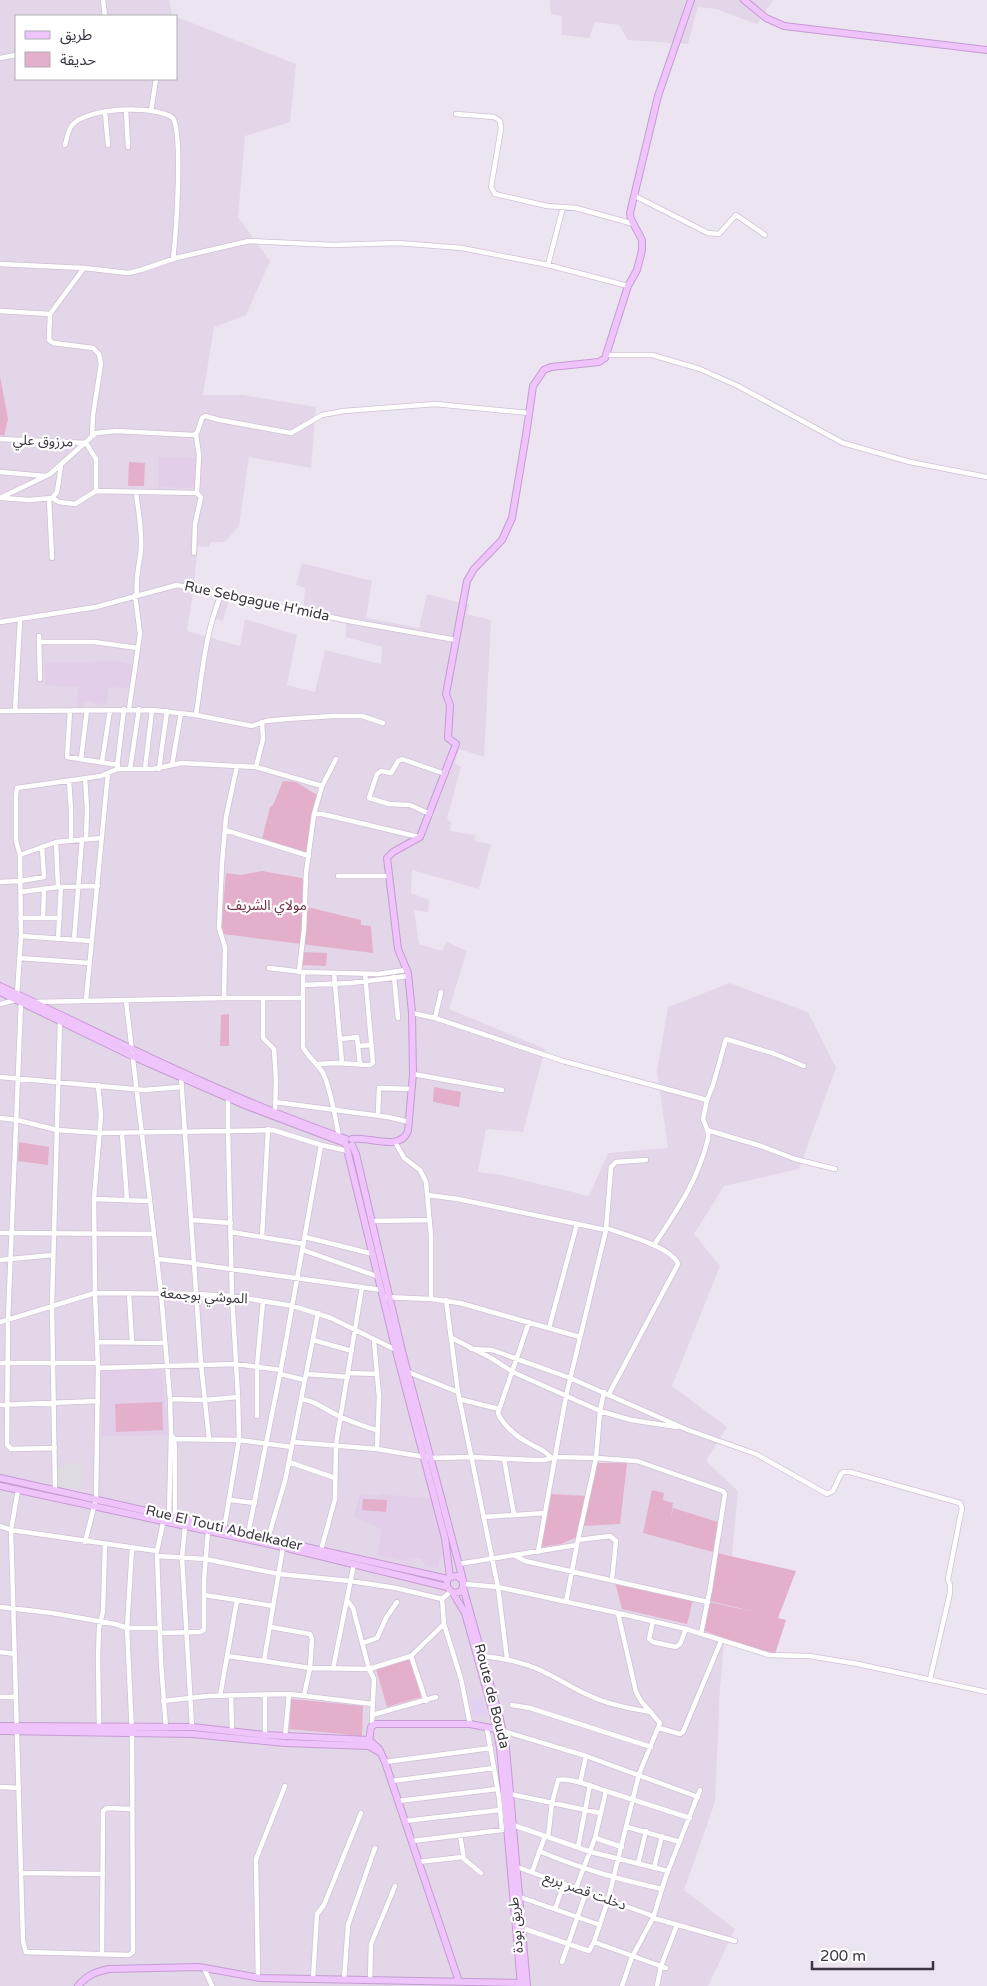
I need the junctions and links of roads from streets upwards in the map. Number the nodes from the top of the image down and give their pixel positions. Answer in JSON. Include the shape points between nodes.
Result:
{"nodes":[{"id":1,"x":103,"y":0,"type":"edge"},
{"id":2,"x":690,"y":0,"type":"edge"},
{"id":3,"x":744,"y":0,"type":"edge"},
{"id":4,"x":105,"y":15,"type":"edge"},
{"id":5,"x":987,"y":50,"type":"edge"},
{"id":6,"x":15,"y":55,"type":"edge"},
{"id":7,"x":0,"y":58,"type":"edge"},
{"id":8,"x":156,"y":80,"type":"edge"},
{"id":9,"x":126,"y":110,"type":"junction"},
{"id":10,"x":151,"y":111,"type":"junction"},
{"id":11,"x":105,"y":112,"type":"junction"},
{"id":12,"x":456,"y":114,"type":"dead end"},
{"id":13,"x":66,"y":145,"type":"dead end"},
{"id":14,"x":108,"y":145,"type":"dead end"},
{"id":15,"x":128,"y":147,"type":"dead end"},
{"id":16,"x":635,"y":196,"type":"junction"},
{"id":17,"x":562,"y":207,"type":"junction"},
{"id":18,"x":634,"y":224,"type":"junction"},
{"id":19,"x":765,"y":235,"type":"dead end"},
{"id":20,"x":173,"y":259,"type":"junction"},
{"id":21,"x":0,"y":264,"type":"edge"},
{"id":22,"x":548,"y":265,"type":"junction"},
{"id":23,"x":84,"y":268,"type":"junction"},
{"id":24,"x":628,"y":286,"type":"junction"},
{"id":25,"x":0,"y":311,"type":"edge"},
{"id":26,"x":50,"y":314,"type":"junction"},
{"id":27,"x":607,"y":355,"type":"junction"},
{"id":28,"x":528,"y":413,"type":"junction"},
{"id":29,"x":196,"y":435,"type":"junction"},
{"id":30,"x":92,"y":436,"type":"junction"},
{"id":31,"x":0,"y":439,"type":"edge"},
{"id":32,"x":86,"y":443,"type":"junction"},
{"id":33,"x":61,"y":466,"type":"junction"},
{"id":34,"x":0,"y":472,"type":"edge"},
{"id":35,"x":46,"y":476,"type":"junction"},
{"id":36,"x":987,"y":477,"type":"edge"},
{"id":37,"x":96,"y":491,"type":"junction"},
{"id":38,"x":136,"y":492,"type":"junction"},
{"id":39,"x":197,"y":493,"type":"junction"},
{"id":40,"x":1,"y":498,"type":"edge"},
{"id":41,"x":50,"y":498,"type":"junction"},
{"id":42,"x":194,"y":553,"type":"dead end"},
{"id":43,"x":52,"y":558,"type":"dead end"},
{"id":44,"x":136,"y":595,"type":"junction"},
{"id":45,"x":221,"y":595,"type":"junction"},
{"id":46,"x":20,"y":619,"type":"junction"},
{"id":47,"x":0,"y":622,"type":"edge"},
{"id":48,"x":456,"y":640,"type":"junction"},
{"id":49,"x":138,"y":648,"type":"junction"},
{"id":50,"x":40,"y":680,"type":"dead end"},
{"id":51,"x":126,"y":709,"type":"junction"},
{"id":52,"x":139,"y":709,"type":"junction"},
{"id":53,"x":87,"y":710,"type":"junction"},
{"id":54,"x":110,"y":710,"type":"junction"},
{"id":55,"x":152,"y":710,"type":"junction"},
{"id":56,"x":0,"y":711,"type":"edge"},
{"id":57,"x":15,"y":711,"type":"junction"},
{"id":58,"x":70,"y":711,"type":"junction"},
{"id":59,"x":167,"y":711,"type":"junction"},
{"id":60,"x":181,"y":713,"type":"junction"},
{"id":61,"x":196,"y":715,"type":"junction"},
{"id":62,"x":262,"y":722,"type":"junction"},
{"id":63,"x":383,"y":723,"type":"dead end"},
{"id":64,"x":81,"y":759,"type":"junction"},
{"id":65,"x":336,"y":759,"type":"dead end"},
{"id":66,"x":102,"y":762,"type":"junction"},
{"id":67,"x":172,"y":765,"type":"junction"},
{"id":68,"x":237,"y":766,"type":"junction"},
{"id":69,"x":256,"y":766,"type":"junction"},
{"id":70,"x":117,"y":767,"type":"junction"},
{"id":71,"x":130,"y":768,"type":"junction"},
{"id":72,"x":159,"y":768,"type":"junction"},
{"id":73,"x":145,"y":769,"type":"junction"},
{"id":74,"x":108,"y":773,"type":"junction"},
{"id":75,"x":445,"y":774,"type":"junction"},
{"id":76,"x":85,"y":778,"type":"junction"},
{"id":77,"x":69,"y":781,"type":"junction"},
{"id":78,"x":322,"y":786,"type":"junction"},
{"id":79,"x":314,"y":814,"type":"junction"},
{"id":80,"x":431,"y":814,"type":"junction"},
{"id":81,"x":225,"y":830,"type":"junction"},
{"id":82,"x":102,"y":838,"type":"junction"},
{"id":83,"x":420,"y":838,"type":"junction"},
{"id":84,"x":84,"y":839,"type":"junction"},
{"id":85,"x":71,"y":840,"type":"junction"},
{"id":86,"x":56,"y":842,"type":"junction"},
{"id":87,"x":42,"y":847,"type":"junction"},
{"id":88,"x":20,"y":855,"type":"junction"},
{"id":89,"x":309,"y":856,"type":"junction"},
{"id":90,"x":338,"y":876,"type":"dead end"},
{"id":91,"x":389,"y":876,"type":"junction"},
{"id":92,"x":20,"y":881,"type":"junction"},
{"id":93,"x":0,"y":882,"type":"edge"},
{"id":94,"x":79,"y":886,"type":"junction"},
{"id":95,"x":98,"y":886,"type":"junction"},
{"id":96,"x":60,"y":887,"type":"junction"},
{"id":97,"x":44,"y":889,"type":"junction"},
{"id":98,"x":21,"y":892,"type":"junction"},
{"id":99,"x":20,"y":918,"type":"junction"},
{"id":100,"x":43,"y":918,"type":"junction"},
{"id":101,"x":60,"y":918,"type":"junction"},
{"id":102,"x":21,"y":936,"type":"junction"},
{"id":103,"x":58,"y":939,"type":"junction"},
{"id":104,"x":74,"y":940,"type":"junction"},
{"id":105,"x":91,"y":941,"type":"junction"},
{"id":106,"x":19,"y":958,"type":"junction"},
{"id":107,"x":89,"y":963,"type":"junction"},
{"id":108,"x":268,"y":968,"type":"dead end"},
{"id":109,"x":301,"y":972,"type":"junction"},
{"id":110,"x":334,"y":973,"type":"junction"},
{"id":111,"x":407,"y":973,"type":"junction"},
{"id":112,"x":365,"y":974,"type":"junction"},
{"id":113,"x":394,"y":977,"type":"junction"},
{"id":114,"x":366,"y":982,"type":"junction"},
{"id":115,"x":335,"y":984,"type":"junction"},
{"id":116,"x":303,"y":985,"type":"junction"},
{"id":117,"x":0,"y":986,"type":"edge"},
{"id":118,"x":0,"y":992,"type":"edge"},
{"id":119,"x":441,"y":992,"type":"dead end"},
{"id":120,"x":224,"y":998,"type":"junction"},
{"id":121,"x":263,"y":998,"type":"junction"},
{"id":122,"x":304,"y":998,"type":"junction"},
{"id":123,"x":18,"y":999,"type":"junction"},
{"id":124,"x":86,"y":1000,"type":"junction"},
{"id":125,"x":126,"y":1001,"type":"junction"},
{"id":126,"x":32,"y":1002,"type":"junction"},
{"id":127,"x":0,"y":1004,"type":"edge"},
{"id":128,"x":412,"y":1013,"type":"junction"},
{"id":129,"x":398,"y":1018,"type":"dead end"},
{"id":130,"x":435,"y":1018,"type":"junction"},
{"id":131,"x":60,"y":1019,"type":"junction"},
{"id":132,"x":341,"y":1039,"type":"junction"},
{"id":133,"x":358,"y":1046,"type":"junction"},
{"id":134,"x":372,"y":1046,"type":"junction"},
{"id":135,"x":132,"y":1053,"type":"junction"},
{"id":136,"x":342,"y":1063,"type":"junction"},
{"id":137,"x":318,"y":1064,"type":"junction"},
{"id":138,"x":360,"y":1065,"type":"junction"},
{"id":139,"x":804,"y":1066,"type":"dead end"},
{"id":140,"x":413,"y":1074,"type":"junction"},
{"id":141,"x":181,"y":1076,"type":"junction"},
{"id":142,"x":0,"y":1077,"type":"edge"},
{"id":143,"x":19,"y":1078,"type":"junction"},
{"id":144,"x":58,"y":1081,"type":"junction"},
{"id":145,"x":98,"y":1085,"type":"junction"},
{"id":146,"x":136,"y":1088,"type":"junction"},
{"id":147,"x":182,"y":1088,"type":"junction"},
{"id":148,"x":412,"y":1089,"type":"junction"},
{"id":149,"x":502,"y":1090,"type":"dead end"},
{"id":150,"x":228,"y":1097,"type":"junction"},
{"id":151,"x":707,"y":1100,"type":"junction"},
{"id":152,"x":275,"y":1102,"type":"junction"},
{"id":153,"x":248,"y":1103,"type":"junction"},
{"id":154,"x":334,"y":1110,"type":"junction"},
{"id":155,"x":275,"y":1111,"type":"junction"},
{"id":156,"x":378,"y":1115,"type":"junction"},
{"id":157,"x":0,"y":1118,"type":"edge"},
{"id":158,"x":17,"y":1120,"type":"junction"},
{"id":159,"x":409,"y":1122,"type":"junction"},
{"id":160,"x":268,"y":1129,"type":"junction"},
{"id":161,"x":57,"y":1130,"type":"junction"},
{"id":162,"x":185,"y":1130,"type":"junction"},
{"id":163,"x":228,"y":1130,"type":"junction"},
{"id":164,"x":707,"y":1130,"type":"junction"},
{"id":165,"x":122,"y":1132,"type":"junction"},
{"id":166,"x":142,"y":1132,"type":"junction"},
{"id":167,"x":99,"y":1133,"type":"junction"},
{"id":168,"x":395,"y":1142,"type":"junction"},
{"id":169,"x":347,"y":1143,"type":"junction"},
{"id":170,"x":321,"y":1145,"type":"junction"},
{"id":171,"x":646,"y":1160,"type":"dead end"},
{"id":172,"x":835,"y":1169,"type":"dead end"},
{"id":173,"x":428,"y":1195,"type":"junction"},
{"id":174,"x":94,"y":1199,"type":"junction"},
{"id":175,"x":127,"y":1200,"type":"junction"},
{"id":176,"x":150,"y":1201,"type":"junction"},
{"id":177,"x":192,"y":1220,"type":"junction"},
{"id":178,"x":430,"y":1220,"type":"junction"},
{"id":179,"x":372,"y":1221,"type":"junction"},
{"id":180,"x":231,"y":1223,"type":"junction"},
{"id":181,"x":577,"y":1224,"type":"junction"},
{"id":182,"x":606,"y":1229,"type":"junction"},
{"id":183,"x":231,"y":1232,"type":"junction"},
{"id":184,"x":0,"y":1233,"type":"edge"},
{"id":185,"x":12,"y":1233,"type":"junction"},
{"id":186,"x":53,"y":1233,"type":"junction"},
{"id":187,"x":94,"y":1234,"type":"junction"},
{"id":188,"x":154,"y":1234,"type":"junction"},
{"id":189,"x":305,"y":1236,"type":"junction"},
{"id":190,"x":262,"y":1237,"type":"junction"},
{"id":191,"x":304,"y":1244,"type":"junction"},
{"id":192,"x":654,"y":1245,"type":"junction"},
{"id":193,"x":303,"y":1250,"type":"junction"},
{"id":194,"x":373,"y":1254,"type":"junction"},
{"id":195,"x":53,"y":1255,"type":"junction"},
{"id":196,"x":11,"y":1258,"type":"junction"},
{"id":197,"x":0,"y":1260,"type":"edge"},
{"id":198,"x":157,"y":1260,"type":"junction"},
{"id":199,"x":195,"y":1264,"type":"junction"},
{"id":200,"x":232,"y":1270,"type":"junction"},
{"id":201,"x":379,"y":1277,"type":"junction"},
{"id":202,"x":297,"y":1278,"type":"junction"},
{"id":203,"x":362,"y":1286,"type":"junction"},
{"id":204,"x":95,"y":1293,"type":"junction"},
{"id":205,"x":129,"y":1293,"type":"junction"},
{"id":206,"x":161,"y":1293,"type":"junction"},
{"id":207,"x":196,"y":1294,"type":"junction"},
{"id":208,"x":384,"y":1294,"type":"junction"},
{"id":209,"x":232,"y":1296,"type":"junction"},
{"id":210,"x":431,"y":1299,"type":"junction"},
{"id":211,"x":446,"y":1300,"type":"junction"},
{"id":212,"x":264,"y":1301,"type":"junction"},
{"id":213,"x":52,"y":1305,"type":"junction"},
{"id":214,"x":292,"y":1306,"type":"junction"},
{"id":215,"x":318,"y":1313,"type":"junction"},
{"id":216,"x":8,"y":1320,"type":"junction"},
{"id":217,"x":0,"y":1322,"type":"edge"},
{"id":218,"x":529,"y":1322,"type":"junction"},
{"id":219,"x":549,"y":1328,"type":"junction"},
{"id":220,"x":356,"y":1331,"type":"junction"},
{"id":221,"x":580,"y":1337,"type":"junction"},
{"id":222,"x":452,"y":1338,"type":"junction"},
{"id":223,"x":313,"y":1340,"type":"junction"},
{"id":224,"x":374,"y":1341,"type":"junction"},
{"id":225,"x":98,"y":1342,"type":"junction"},
{"id":226,"x":132,"y":1342,"type":"junction"},
{"id":227,"x":165,"y":1342,"type":"junction"},
{"id":228,"x":471,"y":1349,"type":"junction"},
{"id":229,"x":352,"y":1351,"type":"junction"},
{"id":230,"x":399,"y":1351,"type":"junction"},
{"id":231,"x":517,"y":1359,"type":"junction"},
{"id":232,"x":0,"y":1363,"type":"edge"},
{"id":233,"x":8,"y":1364,"type":"junction"},
{"id":234,"x":53,"y":1364,"type":"junction"},
{"id":235,"x":201,"y":1364,"type":"junction"},
{"id":236,"x":236,"y":1364,"type":"junction"},
{"id":237,"x":98,"y":1365,"type":"junction"},
{"id":238,"x":167,"y":1366,"type":"junction"},
{"id":239,"x":257,"y":1366,"type":"junction"},
{"id":240,"x":280,"y":1372,"type":"junction"},
{"id":241,"x":408,"y":1372,"type":"junction"},
{"id":242,"x":513,"y":1372,"type":"junction"},
{"id":243,"x":306,"y":1374,"type":"junction"},
{"id":244,"x":377,"y":1374,"type":"junction"},
{"id":245,"x":348,"y":1375,"type":"junction"},
{"id":246,"x":570,"y":1378,"type":"junction"},
{"id":247,"x":305,"y":1380,"type":"junction"},
{"id":248,"x":458,"y":1392,"type":"junction"},
{"id":249,"x":607,"y":1393,"type":"junction"},
{"id":250,"x":566,"y":1396,"type":"junction"},
{"id":251,"x":238,"y":1397,"type":"junction"},
{"id":252,"x":170,"y":1398,"type":"junction"},
{"id":253,"x":302,"y":1398,"type":"junction"},
{"id":254,"x":460,"y":1399,"type":"junction"},
{"id":255,"x":205,"y":1400,"type":"junction"},
{"id":256,"x":98,"y":1401,"type":"junction"},
{"id":257,"x":8,"y":1404,"type":"junction"},
{"id":258,"x":54,"y":1404,"type":"junction"},
{"id":259,"x":0,"y":1405,"type":"edge"},
{"id":260,"x":499,"y":1409,"type":"junction"},
{"id":261,"x":600,"y":1411,"type":"junction"},
{"id":262,"x":257,"y":1416,"type":"dead end"},
{"id":263,"x":340,"y":1417,"type":"junction"},
{"id":264,"x":682,"y":1428,"type":"junction"},
{"id":265,"x":378,"y":1431,"type":"junction"},
{"id":266,"x":172,"y":1438,"type":"junction"},
{"id":267,"x":209,"y":1439,"type":"junction"},
{"id":268,"x":239,"y":1440,"type":"junction"},
{"id":269,"x":267,"y":1444,"type":"junction"},
{"id":270,"x":292,"y":1444,"type":"junction"},
{"id":271,"x":336,"y":1444,"type":"junction"},
{"id":272,"x":55,"y":1448,"type":"junction"},
{"id":273,"x":377,"y":1449,"type":"junction"},
{"id":274,"x":472,"y":1457,"type":"junction"},
{"id":275,"x":427,"y":1458,"type":"junction"},
{"id":276,"x":553,"y":1458,"type":"junction"},
{"id":277,"x":596,"y":1458,"type":"junction"},
{"id":278,"x":504,"y":1459,"type":"junction"},
{"id":279,"x":289,"y":1462,"type":"junction"},
{"id":280,"x":0,"y":1478,"type":"edge"},
{"id":281,"x":335,"y":1478,"type":"junction"},
{"id":282,"x":0,"y":1486,"type":"edge"},
{"id":283,"x":18,"y":1490,"type":"junction"},
{"id":284,"x":56,"y":1491,"type":"junction"},
{"id":285,"x":96,"y":1499,"type":"junction"},
{"id":286,"x":230,"y":1500,"type":"junction"},
{"id":287,"x":255,"y":1504,"type":"junction"},
{"id":288,"x":107,"y":1506,"type":"junction"},
{"id":289,"x":95,"y":1507,"type":"junction"},
{"id":290,"x":545,"y":1513,"type":"junction"},
{"id":291,"x":514,"y":1515,"type":"junction"},
{"id":292,"x":483,"y":1517,"type":"junction"},
{"id":293,"x":170,"y":1521,"type":"junction"},
{"id":294,"x":0,"y":1526,"type":"edge"},
{"id":295,"x":185,"y":1526,"type":"junction"},
{"id":296,"x":224,"y":1529,"type":"junction"},
{"id":297,"x":11,"y":1530,"type":"junction"},
{"id":298,"x":208,"y":1531,"type":"junction"},
{"id":299,"x":248,"y":1534,"type":"junction"},
{"id":300,"x":268,"y":1538,"type":"junction"},
{"id":301,"x":85,"y":1542,"type":"junction"},
{"id":302,"x":578,"y":1543,"type":"junction"},
{"id":303,"x":105,"y":1544,"type":"junction"},
{"id":304,"x":132,"y":1548,"type":"junction"},
{"id":305,"x":283,"y":1548,"type":"junction"},
{"id":306,"x":321,"y":1550,"type":"junction"},
{"id":307,"x":538,"y":1552,"type":"junction"},
{"id":308,"x":157,"y":1554,"type":"junction"},
{"id":309,"x":516,"y":1556,"type":"junction"},
{"id":310,"x":182,"y":1557,"type":"junction"},
{"id":311,"x":492,"y":1559,"type":"junction"},
{"id":312,"x":205,"y":1560,"type":"junction"},
{"id":313,"x":354,"y":1564,"type":"junction"},
{"id":314,"x":458,"y":1564,"type":"junction"},
{"id":315,"x":573,"y":1572,"type":"junction"},
{"id":316,"x":279,"y":1574,"type":"junction"},
{"id":317,"x":449,"y":1578,"type":"junction"},
{"id":318,"x":612,"y":1580,"type":"junction"},
{"id":319,"x":350,"y":1581,"type":"junction"},
{"id":320,"x":464,"y":1584,"type":"junction"},
{"id":321,"x":498,"y":1586,"type":"junction"},
{"id":322,"x":450,"y":1590,"type":"junction"},
{"id":323,"x":204,"y":1595,"type":"junction"},
{"id":324,"x":442,"y":1599,"type":"junction"},
{"id":325,"x":238,"y":1600,"type":"junction"},
{"id":326,"x":347,"y":1600,"type":"junction"},
{"id":327,"x":397,"y":1602,"type":"dead end"},
{"id":328,"x":566,"y":1602,"type":"junction"},
{"id":329,"x":708,"y":1602,"type":"junction"},
{"id":330,"x":273,"y":1606,"type":"junction"},
{"id":331,"x":0,"y":1607,"type":"edge"},
{"id":332,"x":13,"y":1607,"type":"junction"},
{"id":333,"x":618,"y":1613,"type":"junction"},
{"id":334,"x":101,"y":1621,"type":"junction"},
{"id":335,"x":653,"y":1621,"type":"junction"},
{"id":336,"x":444,"y":1624,"type":"junction"},
{"id":337,"x":270,"y":1626,"type":"junction"},
{"id":338,"x":127,"y":1628,"type":"junction"},
{"id":339,"x":686,"y":1629,"type":"junction"},
{"id":340,"x":160,"y":1631,"type":"junction"},
{"id":341,"x":188,"y":1632,"type":"junction"},
{"id":342,"x":701,"y":1634,"type":"junction"},
{"id":343,"x":721,"y":1641,"type":"junction"},
{"id":344,"x":362,"y":1643,"type":"junction"},
{"id":345,"x":0,"y":1652,"type":"edge"},
{"id":346,"x":14,"y":1654,"type":"junction"},
{"id":347,"x":227,"y":1656,"type":"junction"},
{"id":348,"x":411,"y":1656,"type":"junction"},
{"id":349,"x":482,"y":1656,"type":"junction"},
{"id":350,"x":507,"y":1659,"type":"junction"},
{"id":351,"x":264,"y":1661,"type":"junction"},
{"id":352,"x":310,"y":1668,"type":"junction"},
{"id":353,"x":333,"y":1668,"type":"junction"},
{"id":354,"x":369,"y":1668,"type":"junction"},
{"id":355,"x":930,"y":1678,"type":"junction"},
{"id":356,"x":987,"y":1692,"type":"edge"},
{"id":357,"x":289,"y":1694,"type":"junction"},
{"id":358,"x":304,"y":1695,"type":"junction"},
{"id":359,"x":16,"y":1696,"type":"junction"},
{"id":360,"x":220,"y":1696,"type":"junction"},
{"id":361,"x":230,"y":1696,"type":"junction"},
{"id":362,"x":265,"y":1696,"type":"junction"},
{"id":363,"x":0,"y":1697,"type":"edge"},
{"id":364,"x":436,"y":1697,"type":"dead end"},
{"id":365,"x":191,"y":1698,"type":"junction"},
{"id":366,"x":426,"y":1700,"type":"junction"},
{"id":367,"x":163,"y":1701,"type":"junction"},
{"id":368,"x":373,"y":1704,"type":"junction"},
{"id":369,"x":512,"y":1705,"type":"dead end"},
{"id":370,"x":651,"y":1712,"type":"junction"},
{"id":371,"x":372,"y":1715,"type":"junction"},
{"id":372,"x":373,"y":1724,"type":"junction"},
{"id":373,"x":470,"y":1724,"type":"junction"},
{"id":374,"x":0,"y":1726,"type":"edge"},
{"id":375,"x":99,"y":1727,"type":"junction"},
{"id":376,"x":192,"y":1727,"type":"junction"},
{"id":377,"x":166,"y":1728,"type":"junction"},
{"id":378,"x":659,"y":1728,"type":"junction"},
{"id":379,"x":18,"y":1729,"type":"junction"},
{"id":380,"x":487,"y":1729,"type":"junction"},
{"id":381,"x":500,"y":1730,"type":"junction"},
{"id":382,"x":132,"y":1731,"type":"junction"},
{"id":383,"x":232,"y":1731,"type":"junction"},
{"id":384,"x":0,"y":1732,"type":"edge"},
{"id":385,"x":265,"y":1735,"type":"junction"},
{"id":386,"x":285,"y":1736,"type":"junction"},
{"id":387,"x":369,"y":1743,"type":"junction"},
{"id":388,"x":651,"y":1747,"type":"junction"},
{"id":389,"x":490,"y":1748,"type":"junction"},
{"id":390,"x":586,"y":1756,"type":"junction"},
{"id":391,"x":386,"y":1762,"type":"junction"},
{"id":392,"x":494,"y":1768,"type":"junction"},
{"id":393,"x":639,"y":1774,"type":"junction"},
{"id":394,"x":392,"y":1781,"type":"junction"},
{"id":395,"x":580,"y":1783,"type":"junction"},
{"id":396,"x":285,"y":1786,"type":"dead end"},
{"id":397,"x":590,"y":1786,"type":"junction"},
{"id":398,"x":0,"y":1787,"type":"edge"},
{"id":399,"x":19,"y":1788,"type":"junction"},
{"id":400,"x":497,"y":1790,"type":"junction"},
{"id":401,"x":700,"y":1790,"type":"dead end"},
{"id":402,"x":606,"y":1791,"type":"junction"},
{"id":403,"x":510,"y":1794,"type":"junction"},
{"id":404,"x":698,"y":1797,"type":"junction"},
{"id":405,"x":632,"y":1800,"type":"junction"},
{"id":406,"x":398,"y":1801,"type":"junction"},
{"id":407,"x":552,"y":1803,"type":"junction"},
{"id":408,"x":132,"y":1809,"type":"junction"},
{"id":409,"x":500,"y":1810,"type":"junction"},
{"id":410,"x":585,"y":1810,"type":"junction"},
{"id":411,"x":360,"y":1813,"type":"dead end"},
{"id":412,"x":600,"y":1813,"type":"junction"},
{"id":413,"x":690,"y":1818,"type":"junction"},
{"id":414,"x":405,"y":1821,"type":"junction"},
{"id":415,"x":513,"y":1825,"type":"junction"},
{"id":416,"x":627,"y":1827,"type":"junction"},
{"id":417,"x":646,"y":1831,"type":"junction"},
{"id":418,"x":460,"y":1835,"type":"junction"},
{"id":419,"x":547,"y":1836,"type":"junction"},
{"id":420,"x":662,"y":1836,"type":"junction"},
{"id":421,"x":595,"y":1838,"type":"junction"},
{"id":422,"x":412,"y":1842,"type":"junction"},
{"id":423,"x":680,"y":1842,"type":"junction"},
{"id":424,"x":578,"y":1847,"type":"junction"},
{"id":425,"x":622,"y":1847,"type":"junction"},
{"id":426,"x":375,"y":1848,"type":"dead end"},
{"id":427,"x":539,"y":1851,"type":"junction"},
{"id":428,"x":591,"y":1852,"type":"junction"},
{"id":429,"x":463,"y":1856,"type":"junction"},
{"id":430,"x":619,"y":1859,"type":"junction"},
{"id":431,"x":418,"y":1862,"type":"junction"},
{"id":432,"x":638,"y":1864,"type":"junction"},
{"id":433,"x":514,"y":1866,"type":"junction"},
{"id":434,"x":654,"y":1868,"type":"junction"},
{"id":435,"x":584,"y":1869,"type":"junction"},
{"id":436,"x":532,"y":1872,"type":"junction"},
{"id":437,"x":668,"y":1872,"type":"junction"},
{"id":438,"x":21,"y":1873,"type":"junction"},
{"id":439,"x":481,"y":1873,"type":"dead end"},
{"id":440,"x":103,"y":1874,"type":"junction"},
{"id":441,"x":614,"y":1878,"type":"junction"},
{"id":442,"x":564,"y":1884,"type":"junction"},
{"id":443,"x":395,"y":1886,"type":"dead end"},
{"id":444,"x":576,"y":1888,"type":"junction"},
{"id":445,"x":662,"y":1889,"type":"junction"},
{"id":446,"x":586,"y":1892,"type":"junction"},
{"id":447,"x":520,"y":1897,"type":"junction"},
{"id":448,"x":608,"y":1900,"type":"junction"},
{"id":449,"x":555,"y":1909,"type":"junction"},
{"id":450,"x":577,"y":1917,"type":"junction"},
{"id":451,"x":653,"y":1917,"type":"junction"},
{"id":452,"x":600,"y":1925,"type":"junction"},
{"id":453,"x":677,"y":1925,"type":"junction"},
{"id":454,"x":522,"y":1928,"type":"junction"},
{"id":455,"x":735,"y":1941,"type":"dead end"},
{"id":456,"x":594,"y":1942,"type":"junction"},
{"id":457,"x":568,"y":1943,"type":"junction"},
{"id":458,"x":102,"y":1954,"type":"junction"},
{"id":459,"x":632,"y":1957,"type":"junction"},
{"id":460,"x":562,"y":1962,"type":"dead end"},
{"id":461,"x":204,"y":1968,"type":"junction"},
{"id":462,"x":664,"y":1968,"type":"junction"},
{"id":463,"x":258,"y":1978,"type":"junction"},
{"id":464,"x":313,"y":1979,"type":"junction"},
{"id":465,"x":344,"y":1980,"type":"junction"},
{"id":466,"x":370,"y":1980,"type":"junction"},
{"id":467,"x":458,"y":1982,"type":"junction"},
{"id":468,"x":523,"y":1985,"type":"edge"},
{"id":469,"x":78,"y":1986,"type":"edge"},
{"id":470,"x":212,"y":1986,"type":"edge"},
{"id":471,"x":622,"y":1986,"type":"edge"},
{"id":472,"x":657,"y":1986,"type":"edge"}],
"edges":[{"from":1,"to":4,"type":"street"},
{"from":2,"to":16,"type":"street","via":[[658,96]]},
{"from":3,"to":5,"type":"street","via":[[766,18],[784,26]]},
{"from":6,"to":7,"type":"street"},
{"from":8,"to":10,"type":"street"},
{"from":9,"to":10,"type":"street"},
{"from":9,"to":11,"type":"street"},
{"from":9,"to":15,"type":"street"},
{"from":10,"to":20,"type":"street","via":[[175,120]]},
{"from":11,"to":13,"type":"street","via":[[88,115],[75,122]]},
{"from":11,"to":14,"type":"street"},
{"from":12,"to":17,"type":"street","via":[[494,117],[500,121],[491,187],[494,193]]},
{"from":16,"to":18,"type":"street","via":[[630,213]]},
{"from":16,"to":19,"type":"street","via":[[708,233],[721,232],[736,215]]},
{"from":17,"to":18,"type":"street"},
{"from":17,"to":22,"type":"street"},
{"from":18,"to":24,"type":"street","via":[[642,240],[642,250],[637,270]]},
{"from":20,"to":22,"type":"street","via":[[235,243],[273,241],[333,245],[438,245]]},
{"from":20,"to":23,"type":"street","via":[[128,273]]},
{"from":21,"to":23,"type":"street"},
{"from":22,"to":24,"type":"street"},
{"from":23,"to":26,"type":"street"},
{"from":24,"to":27,"type":"street"},
{"from":25,"to":26,"type":"street"},
{"from":26,"to":30,"type":"street","via":[[49,340],[93,348],[99,354],[101,364]]},
{"from":27,"to":28,"type":"street","via":[[599,362],[558,365],[544,370],[531,391]]},
{"from":27,"to":36,"type":"street","via":[[652,355],[700,369],[843,443],[910,462]]},
{"from":28,"to":29,"type":"street","via":[[435,404],[344,411],[322,415],[291,433],[205,416]]},
{"from":28,"to":48,"type":"street","via":[[512,518],[502,540],[470,575]]},
{"from":29,"to":30,"type":"street","via":[[116,431]]},
{"from":29,"to":39,"type":"street","via":[[199,455]]},
{"from":30,"to":32,"type":"street"},
{"from":31,"to":32,"type":"street","name":"مرزوق علي"},
{"from":32,"to":33,"type":"street"},
{"from":32,"to":37,"type":"street","via":[[96,458]]},
{"from":33,"to":35,"type":"street"},
{"from":33,"to":41,"type":"street","via":[[57,492]]},
{"from":34,"to":35,"type":"street"},
{"from":35,"to":40,"type":"street"},
{"from":37,"to":38,"type":"street"},
{"from":37,"to":41,"type":"street","via":[[75,504]]},
{"from":38,"to":39,"type":"street"},
{"from":38,"to":44,"type":"street","via":[[142,542]]},
{"from":39,"to":42,"type":"street","via":[[201,497],[195,524]]},
{"from":40,"to":41,"type":"street"},
{"from":41,"to":43,"type":"street"},
{"from":44,"to":45,"type":"street","name":"Rue Sebgague H'mida","via":[[172,585]]},
{"from":44,"to":46,"type":"street","name":"Rue Sebgague H'mida","via":[[96,607]]},
{"from":44,"to":49,"type":"street"},
{"from":45,"to":48,"type":"street","name":"Rue Sebgague H'mida"},
{"from":45,"to":61,"type":"street","via":[[213,614]]},
{"from":46,"to":47,"type":"street","name":"Rue Sebgague H'mida"},
{"from":46,"to":57,"type":"street"},
{"from":48,"to":75,"type":"street","via":[[446,694],[450,705],[448,738],[456,744]]},
{"from":49,"to":50,"type":"street","via":[[39,639]]},
{"from":49,"to":51,"type":"street"},
{"from":51,"to":52,"type":"street"},
{"from":51,"to":54,"type":"street"},
{"from":51,"to":70,"type":"street"},
{"from":52,"to":55,"type":"street"},
{"from":52,"to":71,"type":"street"},
{"from":53,"to":54,"type":"street"},
{"from":53,"to":58,"type":"street"},
{"from":53,"to":64,"type":"street"},
{"from":54,"to":66,"type":"street"},
{"from":55,"to":59,"type":"street"},
{"from":55,"to":73,"type":"street"},
{"from":56,"to":57,"type":"street"},
{"from":57,"to":58,"type":"street"},
{"from":58,"to":64,"type":"street","via":[[67,757]]},
{"from":59,"to":60,"type":"street"},
{"from":59,"to":72,"type":"street"},
{"from":60,"to":61,"type":"street"},
{"from":60,"to":67,"type":"street"},
{"from":61,"to":62,"type":"street","via":[[250,726]]},
{"from":62,"to":63,"type":"street","via":[[362,716]]},
{"from":62,"to":69,"type":"street","via":[[264,739]]},
{"from":64,"to":66,"type":"street"},
{"from":65,"to":78,"type":"street"},
{"from":66,"to":70,"type":"street"},
{"from":67,"to":68,"type":"street"},
{"from":67,"to":72,"type":"street"},
{"from":68,"to":69,"type":"street"},
{"from":68,"to":81,"type":"street"},
{"from":69,"to":78,"type":"street"},
{"from":70,"to":71,"type":"street"},
{"from":70,"to":74,"type":"street"},
{"from":71,"to":73,"type":"street"},
{"from":72,"to":73,"type":"street"},
{"from":74,"to":76,"type":"street"},
{"from":74,"to":82,"type":"street"},
{"from":75,"to":80,"type":"street"},
{"from":75,"to":80,"type":"street","via":[[402,759],[391,773],[381,771],[377,774],[369,798],[389,804],[410,805]]},
{"from":76,"to":77,"type":"street"},
{"from":76,"to":84,"type":"street","via":[[87,809]]},
{"from":77,"to":85,"type":"street"},
{"from":77,"to":88,"type":"street","via":[[17,788],[16,841]]},
{"from":78,"to":79,"type":"street"},
{"from":79,"to":83,"type":"street"},
{"from":79,"to":89,"type":"street"},
{"from":80,"to":83,"type":"street"},
{"from":81,"to":89,"type":"street"},
{"from":81,"to":120,"type":"street","via":[[219,928],[225,948]]},
{"from":82,"to":84,"type":"street"},
{"from":82,"to":95,"type":"street"},
{"from":83,"to":91,"type":"street","via":[[388,856]]},
{"from":84,"to":85,"type":"street"},
{"from":84,"to":94,"type":"street"},
{"from":85,"to":86,"type":"street"},
{"from":86,"to":87,"type":"street"},
{"from":86,"to":96,"type":"street"},
{"from":87,"to":88,"type":"street"},
{"from":87,"to":92,"type":"street","via":[[44,877]]},
{"from":88,"to":92,"type":"street"},
{"from":89,"to":109,"type":"street"},
{"from":90,"to":91,"type":"street"},
{"from":91,"to":111,"type":"street","via":[[398,949]]},
{"from":92,"to":93,"type":"street"},
{"from":92,"to":98,"type":"street"},
{"from":94,"to":95,"type":"street"},
{"from":94,"to":96,"type":"street"},
{"from":94,"to":104,"type":"street"},
{"from":95,"to":105,"type":"street"},
{"from":96,"to":97,"type":"street"},
{"from":96,"to":101,"type":"street"},
{"from":97,"to":98,"type":"street"},
{"from":97,"to":100,"type":"street"},
{"from":98,"to":99,"type":"street"},
{"from":99,"to":100,"type":"street"},
{"from":99,"to":102,"type":"street"},
{"from":100,"to":101,"type":"street"},
{"from":101,"to":103,"type":"street"},
{"from":102,"to":103,"type":"street"},
{"from":102,"to":106,"type":"street"},
{"from":103,"to":104,"type":"street"},
{"from":104,"to":105,"type":"street"},
{"from":105,"to":107,"type":"street"},
{"from":106,"to":107,"type":"street"},
{"from":106,"to":123,"type":"street"},
{"from":107,"to":124,"type":"street"},
{"from":108,"to":109,"type":"street"},
{"from":109,"to":110,"type":"street"},
{"from":109,"to":116,"type":"street"},
{"from":110,"to":112,"type":"street"},
{"from":110,"to":115,"type":"street"},
{"from":111,"to":112,"type":"street"},
{"from":111,"to":113,"type":"street"},
{"from":111,"to":128,"type":"street"},
{"from":112,"to":114,"type":"street"},
{"from":113,"to":114,"type":"street"},
{"from":113,"to":129,"type":"street"},
{"from":114,"to":115,"type":"street"},
{"from":114,"to":134,"type":"street"},
{"from":115,"to":116,"type":"street"},
{"from":115,"to":132,"type":"street"},
{"from":116,"to":122,"type":"street"},
{"from":117,"to":123,"type":"street"},
{"from":118,"to":123,"type":"street"},
{"from":119,"to":130,"type":"street"},
{"from":120,"to":121,"type":"street"},
{"from":120,"to":125,"type":"street"},
{"from":121,"to":122,"type":"street"},
{"from":121,"to":152,"type":"street","via":[[263,1038],[274,1049]]},
{"from":122,"to":137,"type":"street","via":[[303,1047]]},
{"from":123,"to":126,"type":"street"},
{"from":123,"to":127,"type":"street"},
{"from":123,"to":131,"type":"street"},
{"from":123,"to":143,"type":"street"},
{"from":124,"to":125,"type":"street"},
{"from":124,"to":126,"type":"street"},
{"from":125,"to":135,"type":"street"},
{"from":126,"to":131,"type":"street"},
{"from":128,"to":130,"type":"street"},
{"from":128,"to":140,"type":"street"},
{"from":130,"to":151,"type":"street","via":[[563,1061]]},
{"from":131,"to":135,"type":"street"},
{"from":131,"to":144,"type":"street"},
{"from":132,"to":133,"type":"street","via":[[357,1037]]},
{"from":132,"to":136,"type":"street"},
{"from":133,"to":134,"type":"street"},
{"from":133,"to":138,"type":"street"},
{"from":134,"to":138,"type":"street","via":[[373,1064]]},
{"from":135,"to":141,"type":"street"},
{"from":135,"to":146,"type":"street"},
{"from":135,"to":153,"type":"street"},
{"from":136,"to":137,"type":"street"},
{"from":136,"to":138,"type":"street"},
{"from":137,"to":154,"type":"street"},
{"from":139,"to":151,"type":"street","via":[[726,1039]]},
{"from":140,"to":148,"type":"street"},
{"from":140,"to":149,"type":"street"},
{"from":141,"to":147,"type":"street"},
{"from":141,"to":150,"type":"street"},
{"from":142,"to":143,"type":"street"},
{"from":143,"to":144,"type":"street"},
{"from":143,"to":158,"type":"street"},
{"from":144,"to":145,"type":"street"},
{"from":144,"to":161,"type":"street"},
{"from":145,"to":146,"type":"street"},
{"from":145,"to":167,"type":"street"},
{"from":146,"to":147,"type":"street"},
{"from":146,"to":166,"type":"street"},
{"from":147,"to":162,"type":"street"},
{"from":148,"to":156,"type":"street","via":[[379,1088]]},
{"from":148,"to":159,"type":"street"},
{"from":150,"to":153,"type":"street"},
{"from":150,"to":163,"type":"street"},
{"from":151,"to":164,"type":"street","via":[[703,1119]]},
{"from":152,"to":154,"type":"street"},
{"from":152,"to":155,"type":"street"},
{"from":153,"to":155,"type":"street"},
{"from":153,"to":169,"type":"street"},
{"from":154,"to":156,"type":"street"},
{"from":154,"to":169,"type":"street"},
{"from":155,"to":169,"type":"street"},
{"from":156,"to":159,"type":"street"},
{"from":157,"to":158,"type":"street"},
{"from":158,"to":161,"type":"street"},
{"from":158,"to":185,"type":"street"},
{"from":159,"to":168,"type":"street","via":[[404,1137]]},
{"from":160,"to":163,"type":"street"},
{"from":160,"to":170,"type":"street"},
{"from":160,"to":190,"type":"street"},
{"from":161,"to":167,"type":"street"},
{"from":161,"to":186,"type":"street"},
{"from":162,"to":163,"type":"street"},
{"from":162,"to":166,"type":"street"},
{"from":162,"to":177,"type":"street"},
{"from":163,"to":180,"type":"street"},
{"from":164,"to":172,"type":"street"},
{"from":164,"to":192,"type":"street","via":[[706,1146],[696,1177]]},
{"from":165,"to":166,"type":"street"},
{"from":165,"to":167,"type":"street"},
{"from":165,"to":175,"type":"street"},
{"from":166,"to":176,"type":"street"},
{"from":167,"to":174,"type":"street"},
{"from":168,"to":169,"type":"street","via":[[362,1138]]},
{"from":168,"to":173,"type":"street","via":[[407,1161],[422,1173]]},
{"from":169,"to":170,"type":"street"},
{"from":169,"to":179,"type":"street","via":[[356,1154]]},
{"from":169,"to":194,"type":"street"},
{"from":170,"to":189,"type":"street"},
{"from":171,"to":182,"type":"street","via":[[612,1164]]},
{"from":173,"to":178,"type":"street"},
{"from":173,"to":181,"type":"street"},
{"from":174,"to":175,"type":"street"},
{"from":174,"to":187,"type":"street"},
{"from":175,"to":176,"type":"street"},
{"from":176,"to":188,"type":"street"},
{"from":177,"to":180,"type":"street"},
{"from":177,"to":199,"type":"street"},
{"from":178,"to":179,"type":"street"},
{"from":178,"to":210,"type":"street"},
{"from":179,"to":208,"type":"street"},
{"from":180,"to":183,"type":"street"},
{"from":181,"to":182,"type":"street"},
{"from":181,"to":219,"type":"street"},
{"from":182,"to":192,"type":"street"},
{"from":182,"to":221,"type":"street"},
{"from":183,"to":190,"type":"street"},
{"from":183,"to":200,"type":"street"},
{"from":184,"to":185,"type":"street"},
{"from":185,"to":186,"type":"street"},
{"from":185,"to":196,"type":"street"},
{"from":186,"to":187,"type":"street"},
{"from":186,"to":195,"type":"street"},
{"from":187,"to":188,"type":"street"},
{"from":187,"to":204,"type":"street"},
{"from":188,"to":198,"type":"street"},
{"from":189,"to":191,"type":"street"},
{"from":189,"to":194,"type":"street"},
{"from":190,"to":191,"type":"street"},
{"from":191,"to":193,"type":"street"},
{"from":192,"to":249,"type":"street","via":[[676,1259],[678,1268]]},
{"from":193,"to":201,"type":"street"},
{"from":193,"to":202,"type":"street"},
{"from":194,"to":201,"type":"street"},
{"from":195,"to":196,"type":"street"},
{"from":195,"to":213,"type":"street"},
{"from":196,"to":197,"type":"street"},
{"from":196,"to":216,"type":"street"},
{"from":198,"to":199,"type":"street"},
{"from":198,"to":206,"type":"street"},
{"from":199,"to":200,"type":"street"},
{"from":199,"to":207,"type":"street"},
{"from":200,"to":202,"type":"street"},
{"from":200,"to":209,"type":"street"},
{"from":201,"to":208,"type":"street"},
{"from":202,"to":203,"type":"street"},
{"from":202,"to":214,"type":"street"},
{"from":203,"to":208,"type":"street"},
{"from":203,"to":220,"type":"street"},
{"from":204,"to":205,"type":"street","name":"الموشي بوجمعة"},
{"from":204,"to":213,"type":"street","name":"الموشي بوجمعة"},
{"from":204,"to":225,"type":"street"},
{"from":205,"to":206,"type":"street","name":"الموشي بوجمعة"},
{"from":205,"to":226,"type":"street"},
{"from":206,"to":207,"type":"street","name":"الموشي بوجمعة"},
{"from":206,"to":227,"type":"street"},
{"from":207,"to":209,"type":"street","name":"الموشي بوجمعة"},
{"from":207,"to":235,"type":"street"},
{"from":208,"to":210,"type":"street"},
{"from":208,"to":230,"type":"street"},
{"from":209,"to":212,"type":"street","name":"الموشي بوجمعة"},
{"from":209,"to":236,"type":"street"},
{"from":210,"to":211,"type":"street"},
{"from":211,"to":218,"type":"street"},
{"from":211,"to":222,"type":"street"},
{"from":212,"to":214,"type":"street","name":"الموشي بوجمعة"},
{"from":212,"to":239,"type":"street"},
{"from":213,"to":216,"type":"street","name":"الموشي بوجمعة"},
{"from":213,"to":234,"type":"street"},
{"from":214,"to":215,"type":"street","name":"الموشي بوجمعة"},
{"from":214,"to":240,"type":"street"},
{"from":215,"to":220,"type":"street","name":"الموشي بوجمعة"},
{"from":215,"to":223,"type":"street"},
{"from":216,"to":217,"type":"street","name":"الموشي بوجمعة"},
{"from":216,"to":233,"type":"street"},
{"from":218,"to":219,"type":"street"},
{"from":218,"to":231,"type":"street"},
{"from":219,"to":221,"type":"street"},
{"from":220,"to":224,"type":"street","name":"الموشي بوجمعة"},
{"from":220,"to":229,"type":"street"},
{"from":221,"to":246,"type":"street"},
{"from":222,"to":228,"type":"street"},
{"from":222,"to":248,"type":"street"},
{"from":223,"to":229,"type":"street"},
{"from":223,"to":243,"type":"street"},
{"from":224,"to":230,"type":"street","name":"الموشي بوجمعة"},
{"from":224,"to":244,"type":"street"},
{"from":225,"to":226,"type":"street"},
{"from":225,"to":237,"type":"street"},
{"from":226,"to":227,"type":"street"},
{"from":227,"to":238,"type":"street"},
{"from":228,"to":231,"type":"street","via":[[492,1350]]},
{"from":228,"to":242,"type":"street"},
{"from":229,"to":245,"type":"street"},
{"from":230,"to":241,"type":"street"},
{"from":230,"to":275,"type":"street"},
{"from":231,"to":242,"type":"street"},
{"from":231,"to":246,"type":"street"},
{"from":232,"to":233,"type":"street"},
{"from":233,"to":234,"type":"street"},
{"from":233,"to":257,"type":"street"},
{"from":234,"to":237,"type":"street"},
{"from":234,"to":258,"type":"street"},
{"from":235,"to":236,"type":"street"},
{"from":235,"to":238,"type":"street"},
{"from":235,"to":255,"type":"street"},
{"from":236,"to":239,"type":"street"},
{"from":236,"to":251,"type":"street"},
{"from":237,"to":238,"type":"street"},
{"from":237,"to":256,"type":"street"},
{"from":238,"to":252,"type":"street"},
{"from":239,"to":240,"type":"street"},
{"from":239,"to":262,"type":"street"},
{"from":240,"to":247,"type":"street"},
{"from":240,"to":269,"type":"street"},
{"from":241,"to":248,"type":"street"},
{"from":241,"to":275,"type":"street"},
{"from":242,"to":250,"type":"street"},
{"from":242,"to":260,"type":"street"},
{"from":243,"to":245,"type":"street"},
{"from":243,"to":247,"type":"street"},
{"from":244,"to":245,"type":"street"},
{"from":244,"to":265,"type":"street"},
{"from":245,"to":263,"type":"street"},
{"from":246,"to":249,"type":"street"},
{"from":246,"to":250,"type":"street"},
{"from":247,"to":253,"type":"street"},
{"from":248,"to":254,"type":"street"},
{"from":249,"to":261,"type":"street"},
{"from":249,"to":264,"type":"street"},
{"from":250,"to":261,"type":"street"},
{"from":250,"to":276,"type":"street"},
{"from":251,"to":255,"type":"street"},
{"from":251,"to":268,"type":"street"},
{"from":252,"to":255,"type":"street"},
{"from":252,"to":266,"type":"street"},
{"from":253,"to":263,"type":"street","via":[[316,1402]]},
{"from":253,"to":270,"type":"street"},
{"from":254,"to":260,"type":"street"},
{"from":254,"to":274,"type":"street"},
{"from":255,"to":267,"type":"street"},
{"from":256,"to":258,"type":"street"},
{"from":256,"to":285,"type":"street"},
{"from":257,"to":258,"type":"street"},
{"from":257,"to":259,"type":"street"},
{"from":257,"to":272,"type":"street","via":[[8,1448]]},
{"from":258,"to":272,"type":"street"},
{"from":260,"to":276,"type":"street","via":[[499,1417],[516,1435]]},
{"from":261,"to":264,"type":"street","via":[[645,1423]]},
{"from":261,"to":277,"type":"street"},
{"from":263,"to":265,"type":"street"},
{"from":263,"to":271,"type":"street"},
{"from":264,"to":355,"type":"street","via":[[749,1451],[827,1494],[833,1491],[843,1472],[850,1472],[960,1504],[962,1508],[948,1579],[950,1593]]},
{"from":265,"to":273,"type":"street"},
{"from":266,"to":267,"type":"street"},
{"from":266,"to":293,"type":"street"},
{"from":267,"to":268,"type":"street"},
{"from":268,"to":269,"type":"street"},
{"from":268,"to":286,"type":"street"},
{"from":269,"to":270,"type":"street"},
{"from":269,"to":287,"type":"street"},
{"from":270,"to":271,"type":"street"},
{"from":270,"to":279,"type":"street"},
{"from":271,"to":273,"type":"street"},
{"from":271,"to":281,"type":"street"},
{"from":272,"to":284,"type":"street"},
{"from":273,"to":275,"type":"street"},
{"from":274,"to":275,"type":"street"},
{"from":274,"to":278,"type":"street"},
{"from":274,"to":292,"type":"street"},
{"from":275,"to":314,"type":"street","name":"Route de Bouda"},
{"from":275,"to":317,"type":"street","via":[[446,1543]]},
{"from":276,"to":277,"type":"street"},
{"from":276,"to":278,"type":"street"},
{"from":276,"to":290,"type":"street"},
{"from":277,"to":302,"type":"street"},
{"from":277,"to":329,"type":"street","via":[[637,1461],[724,1492]]},
{"from":278,"to":291,"type":"street"},
{"from":279,"to":281,"type":"street"},
{"from":279,"to":300,"type":"street"},
{"from":280,"to":284,"type":"street","name":"Rue El Touti Abdelkader"},
{"from":281,"to":306,"type":"street","via":[[335,1499]]},
{"from":282,"to":283,"type":"street","name":"Rue El Touti Abdelkader"},
{"from":283,"to":289,"type":"street","name":"Rue El Touti Abdelkader"},
{"from":283,"to":297,"type":"street"},
{"from":284,"to":285,"type":"street","name":"Rue El Touti Abdelkader"},
{"from":285,"to":288,"type":"street","name":"Rue El Touti Abdelkader"},
{"from":285,"to":289,"type":"street"},
{"from":286,"to":287,"type":"street"},
{"from":286,"to":296,"type":"street"},
{"from":287,"to":299,"type":"street"},
{"from":288,"to":289,"type":"street","name":"Rue El Touti Abdelkader"},
{"from":288,"to":293,"type":"street","name":"Rue El Touti Abdelkader"},
{"from":289,"to":301,"type":"street"},
{"from":290,"to":291,"type":"street"},
{"from":290,"to":307,"type":"street"},
{"from":291,"to":292,"type":"street"},
{"from":292,"to":311,"type":"street"},
{"from":293,"to":295,"type":"street","name":"Rue El Touti Abdelkader"},
{"from":293,"to":296,"type":"street","name":"Rue El Touti Abdelkader"},
{"from":293,"to":308,"type":"street"},
{"from":294,"to":297,"type":"street"},
{"from":295,"to":298,"type":"street","name":"Rue El Touti Abdelkader"},
{"from":295,"to":310,"type":"street"},
{"from":296,"to":299,"type":"street","name":"Rue El Touti Abdelkader"},
{"from":297,"to":301,"type":"street"},
{"from":297,"to":332,"type":"street"},
{"from":298,"to":305,"type":"street","name":"Rue El Touti Abdelkader"},
{"from":298,"to":312,"type":"street"},
{"from":299,"to":300,"type":"street","name":"Rue El Touti Abdelkader"},
{"from":300,"to":306,"type":"street","name":"Rue El Touti Abdelkader"},
{"from":301,"to":303,"type":"street"},
{"from":302,"to":307,"type":"street"},
{"from":302,"to":315,"type":"street"},
{"from":302,"to":318,"type":"street","via":[[607,1536],[615,1539]]},
{"from":303,"to":304,"type":"street"},
{"from":303,"to":334,"type":"street"},
{"from":304,"to":308,"type":"street"},
{"from":304,"to":338,"type":"street"},
{"from":305,"to":313,"type":"street","name":"Rue El Touti Abdelkader"},
{"from":305,"to":316,"type":"street"},
{"from":306,"to":317,"type":"street","name":"Rue El Touti Abdelkader"},
{"from":307,"to":309,"type":"street"},
{"from":308,"to":310,"type":"street"},
{"from":308,"to":340,"type":"street"},
{"from":309,"to":311,"type":"street"},
{"from":309,"to":315,"type":"street"},
{"from":310,"to":312,"type":"street"},
{"from":310,"to":341,"type":"street"},
{"from":311,"to":314,"type":"street"},
{"from":311,"to":321,"type":"street"},
{"from":312,"to":316,"type":"street"},
{"from":312,"to":323,"type":"street"},
{"from":313,"to":319,"type":"street"},
{"from":313,"to":322,"type":"street","name":"Rue El Touti Abdelkader"},
{"from":314,"to":320,"type":"street","name":"Route de Bouda"},
{"from":315,"to":318,"type":"street"},
{"from":315,"to":328,"type":"street"},
{"from":316,"to":319,"type":"street"},
{"from":316,"to":330,"type":"street"},
{"from":317,"to":320,"type":"street","name":"Rue El Touti Abdelkader","via":[[457,1576]]},
{"from":317,"to":322,"type":"street"},
{"from":318,"to":329,"type":"street"},
{"from":319,"to":324,"type":"street"},
{"from":319,"to":326,"type":"street"},
{"from":320,"to":321,"type":"street"},
{"from":320,"to":322,"type":"street","via":[[460,1592]]},
{"from":320,"to":349,"type":"street","name":"Route de Bouda"},
{"from":321,"to":328,"type":"street"},
{"from":321,"to":350,"type":"street"},
{"from":322,"to":324,"type":"street"},
{"from":322,"to":381,"type":"street","name":"Route de Bouda","via":[[465,1613]]},
{"from":323,"to":325,"type":"street"},
{"from":323,"to":341,"type":"street","via":[[204,1630]]},
{"from":324,"to":336,"type":"street"},
{"from":325,"to":330,"type":"street"},
{"from":325,"to":347,"type":"street"},
{"from":326,"to":344,"type":"street","via":[[353,1608]]},
{"from":326,"to":353,"type":"street"},
{"from":327,"to":344,"type":"street","via":[[377,1638]]},
{"from":328,"to":333,"type":"street"},
{"from":329,"to":342,"type":"street"},
{"from":330,"to":337,"type":"street"},
{"from":331,"to":332,"type":"street"},
{"from":332,"to":334,"type":"street"},
{"from":332,"to":346,"type":"street"},
{"from":333,"to":335,"type":"street"},
{"from":333,"to":370,"type":"street","via":[[636,1692]]},
{"from":334,"to":338,"type":"street"},
{"from":334,"to":375,"type":"street"},
{"from":335,"to":339,"type":"street"},
{"from":335,"to":339,"type":"street","via":[[652,1642],[676,1647]]},
{"from":336,"to":348,"type":"street"},
{"from":336,"to":373,"type":"street"},
{"from":337,"to":351,"type":"street"},
{"from":337,"to":352,"type":"street","via":[[310,1634]]},
{"from":338,"to":340,"type":"street"},
{"from":338,"to":382,"type":"street"},
{"from":339,"to":342,"type":"street"},
{"from":340,"to":341,"type":"street"},
{"from":340,"to":367,"type":"street"},
{"from":341,"to":365,"type":"street"},
{"from":342,"to":343,"type":"street"},
{"from":343,"to":355,"type":"street","via":[[769,1655],[809,1656]]},
{"from":343,"to":378,"type":"street","via":[[683,1732]]},
{"from":344,"to":354,"type":"street"},
{"from":345,"to":346,"type":"street"},
{"from":346,"to":359,"type":"street"},
{"from":347,"to":351,"type":"street"},
{"from":347,"to":360,"type":"street"},
{"from":348,"to":354,"type":"street"},
{"from":348,"to":366,"type":"street"},
{"from":349,"to":350,"type":"street"},
{"from":349,"to":381,"type":"street","name":"Route de Bouda"},
{"from":350,"to":370,"type":"street","via":[[533,1667],[603,1701]]},
{"from":351,"to":352,"type":"street"},
{"from":352,"to":353,"type":"street"},
{"from":352,"to":358,"type":"street"},
{"from":353,"to":354,"type":"street"},
{"from":354,"to":368,"type":"street","via":[[374,1679]]},
{"from":355,"to":356,"type":"street"},
{"from":357,"to":358,"type":"street"},
{"from":357,"to":362,"type":"street"},
{"from":357,"to":386,"type":"street"},
{"from":358,"to":368,"type":"street"},
{"from":359,"to":363,"type":"street"},
{"from":359,"to":379,"type":"street"},
{"from":360,"to":361,"type":"street"},
{"from":360,"to":365,"type":"street"},
{"from":361,"to":362,"type":"street"},
{"from":361,"to":383,"type":"street"},
{"from":362,"to":385,"type":"street"},
{"from":364,"to":366,"type":"street"},
{"from":365,"to":367,"type":"street"},
{"from":365,"to":376,"type":"street"},
{"from":366,"to":371,"type":"street"},
{"from":367,"to":377,"type":"street"},
{"from":368,"to":371,"type":"street"},
{"from":369,"to":388,"type":"street"},
{"from":370,"to":378,"type":"street","via":[[660,1721]]},
{"from":371,"to":372,"type":"street"},
{"from":372,"to":373,"type":"street"},
{"from":372,"to":387,"type":"street"},
{"from":373,"to":380,"type":"street"},
{"from":374,"to":379,"type":"street"},
{"from":375,"to":379,"type":"street"},
{"from":375,"to":382,"type":"street"},
{"from":376,"to":377,"type":"street"},
{"from":376,"to":383,"type":"street"},
{"from":377,"to":382,"type":"street"},
{"from":378,"to":388,"type":"street"},
{"from":379,"to":382,"type":"street"},
{"from":379,"to":384,"type":"street"},
{"from":379,"to":399,"type":"street"},
{"from":380,"to":381,"type":"street"},
{"from":380,"to":389,"type":"street"},
{"from":381,"to":390,"type":"street"},
{"from":381,"to":403,"type":"street","name":"Route de Bouda"},
{"from":381,"to":433,"type":"street","name":"Route de Bouda"},
{"from":382,"to":387,"type":"street","via":[[285,1743]]},
{"from":382,"to":408,"type":"street"},
{"from":383,"to":385,"type":"street"},
{"from":385,"to":386,"type":"street"},
{"from":386,"to":387,"type":"street"},
{"from":387,"to":391,"type":"street"},
{"from":388,"to":393,"type":"street"},
{"from":389,"to":391,"type":"street"},
{"from":389,"to":392,"type":"street"},
{"from":390,"to":393,"type":"street"},
{"from":390,"to":395,"type":"street"},
{"from":391,"to":394,"type":"street"},
{"from":392,"to":394,"type":"street"},
{"from":392,"to":400,"type":"street"},
{"from":393,"to":404,"type":"street"},
{"from":393,"to":405,"type":"street"},
{"from":394,"to":406,"type":"street"},
{"from":395,"to":397,"type":"street"},
{"from":395,"to":407,"type":"street","via":[[558,1780]]},
{"from":396,"to":463,"type":"street","via":[[256,1859]]},
{"from":397,"to":402,"type":"street"},
{"from":397,"to":410,"type":"street"},
{"from":398,"to":399,"type":"street"},
{"from":399,"to":438,"type":"street"},
{"from":400,"to":406,"type":"street"},
{"from":400,"to":409,"type":"street"},
{"from":401,"to":404,"type":"street"},
{"from":402,"to":405,"type":"street"},
{"from":402,"to":412,"type":"street"},
{"from":403,"to":407,"type":"street"},
{"from":403,"to":415,"type":"street","name":"Route de Bouda"},
{"from":404,"to":413,"type":"street"},
{"from":405,"to":413,"type":"street"},
{"from":405,"to":416,"type":"street"},
{"from":406,"to":414,"type":"street"},
{"from":407,"to":410,"type":"street"},
{"from":407,"to":419,"type":"street"},
{"from":408,"to":440,"type":"street","via":[[104,1809]]},
{"from":408,"to":458,"type":"street","via":[[133,1952],[129,1955]]},
{"from":409,"to":414,"type":"street"},
{"from":409,"to":418,"type":"street","via":[[501,1830]]},
{"from":410,"to":412,"type":"street"},
{"from":410,"to":424,"type":"street"},
{"from":411,"to":464,"type":"street","via":[[324,1905],[316,1914]]},
{"from":412,"to":421,"type":"street"},
{"from":413,"to":423,"type":"street"},
{"from":414,"to":422,"type":"street"},
{"from":415,"to":419,"type":"street"},
{"from":415,"to":433,"type":"street","name":"Route de Bouda"},
{"from":416,"to":417,"type":"street"},
{"from":416,"to":425,"type":"street"},
{"from":417,"to":420,"type":"street"},
{"from":417,"to":432,"type":"street"},
{"from":418,"to":422,"type":"street"},
{"from":418,"to":429,"type":"street"},
{"from":419,"to":424,"type":"street"},
{"from":419,"to":427,"type":"street"},
{"from":420,"to":423,"type":"street"},
{"from":420,"to":434,"type":"street"},
{"from":421,"to":425,"type":"street"},
{"from":421,"to":428,"type":"street"},
{"from":422,"to":431,"type":"street"},
{"from":423,"to":437,"type":"street"},
{"from":424,"to":428,"type":"street"},
{"from":425,"to":430,"type":"street"},
{"from":426,"to":465,"type":"street","via":[[348,1925]]},
{"from":427,"to":435,"type":"street"},
{"from":427,"to":436,"type":"street"},
{"from":428,"to":430,"type":"street"},
{"from":428,"to":435,"type":"street"},
{"from":429,"to":431,"type":"street"},
{"from":429,"to":439,"type":"street"},
{"from":430,"to":432,"type":"street"},
{"from":430,"to":441,"type":"street"},
{"from":431,"to":467,"type":"street"},
{"from":432,"to":434,"type":"street"},
{"from":433,"to":436,"type":"street","name":"دخلت قصر بربع"},
{"from":433,"to":447,"type":"street","name":"طريق بودة"},
{"from":433,"to":468,"type":"street","name":"طريق بودة"},
{"from":434,"to":437,"type":"street"},
{"from":435,"to":441,"type":"street"},
{"from":435,"to":444,"type":"street"},
{"from":436,"to":442,"type":"street","name":"دخلت قصر بربع"},
{"from":437,"to":445,"type":"street"},
{"from":438,"to":440,"type":"street"},
{"from":438,"to":458,"type":"street","via":[[26,1951]]},
{"from":440,"to":458,"type":"street"},
{"from":441,"to":445,"type":"street"},
{"from":441,"to":448,"type":"street"},
{"from":442,"to":444,"type":"street","name":"دخلت قصر بربع"},
{"from":442,"to":449,"type":"street"},
{"from":443,"to":466,"type":"street","via":[[371,1944]]},
{"from":444,"to":446,"type":"street","name":"دخلت قصر بربع"},
{"from":445,"to":451,"type":"street"},
{"from":446,"to":448,"type":"street","name":"دخلت قصر بربع"},
{"from":446,"to":450,"type":"street"},
{"from":447,"to":449,"type":"street"},
{"from":447,"to":454,"type":"street","name":"طريق بودة"},
{"from":448,"to":451,"type":"street","name":"دخلت قصر بربع"},
{"from":448,"to":452,"type":"street"},
{"from":449,"to":450,"type":"street"},
{"from":450,"to":452,"type":"street"},
{"from":450,"to":457,"type":"street"},
{"from":451,"to":453,"type":"street","name":"دخلت قصر بربع"},
{"from":451,"to":459,"type":"street"},
{"from":452,"to":456,"type":"street"},
{"from":453,"to":455,"type":"street","name":"دخلت قصر بربع"},
{"from":453,"to":462,"type":"street"},
{"from":454,"to":457,"type":"street"},
{"from":454,"to":468,"type":"street","name":"طريق بودة"},
{"from":456,"to":457,"type":"street","via":[[589,1951]]},
{"from":456,"to":459,"type":"street"},
{"from":457,"to":460,"type":"street"},
{"from":459,"to":462,"type":"street"},
{"from":459,"to":471,"type":"street"},
{"from":461,"to":463,"type":"street"},
{"from":461,"to":469,"type":"street","via":[[109,1969],[85,1978]]},
{"from":461,"to":470,"type":"street"},
{"from":462,"to":472,"type":"street"},
{"from":463,"to":464,"type":"street"},
{"from":464,"to":465,"type":"street"},
{"from":465,"to":466,"type":"street"},
{"from":466,"to":467,"type":"street"},
{"from":467,"to":468,"type":"street"}]}
